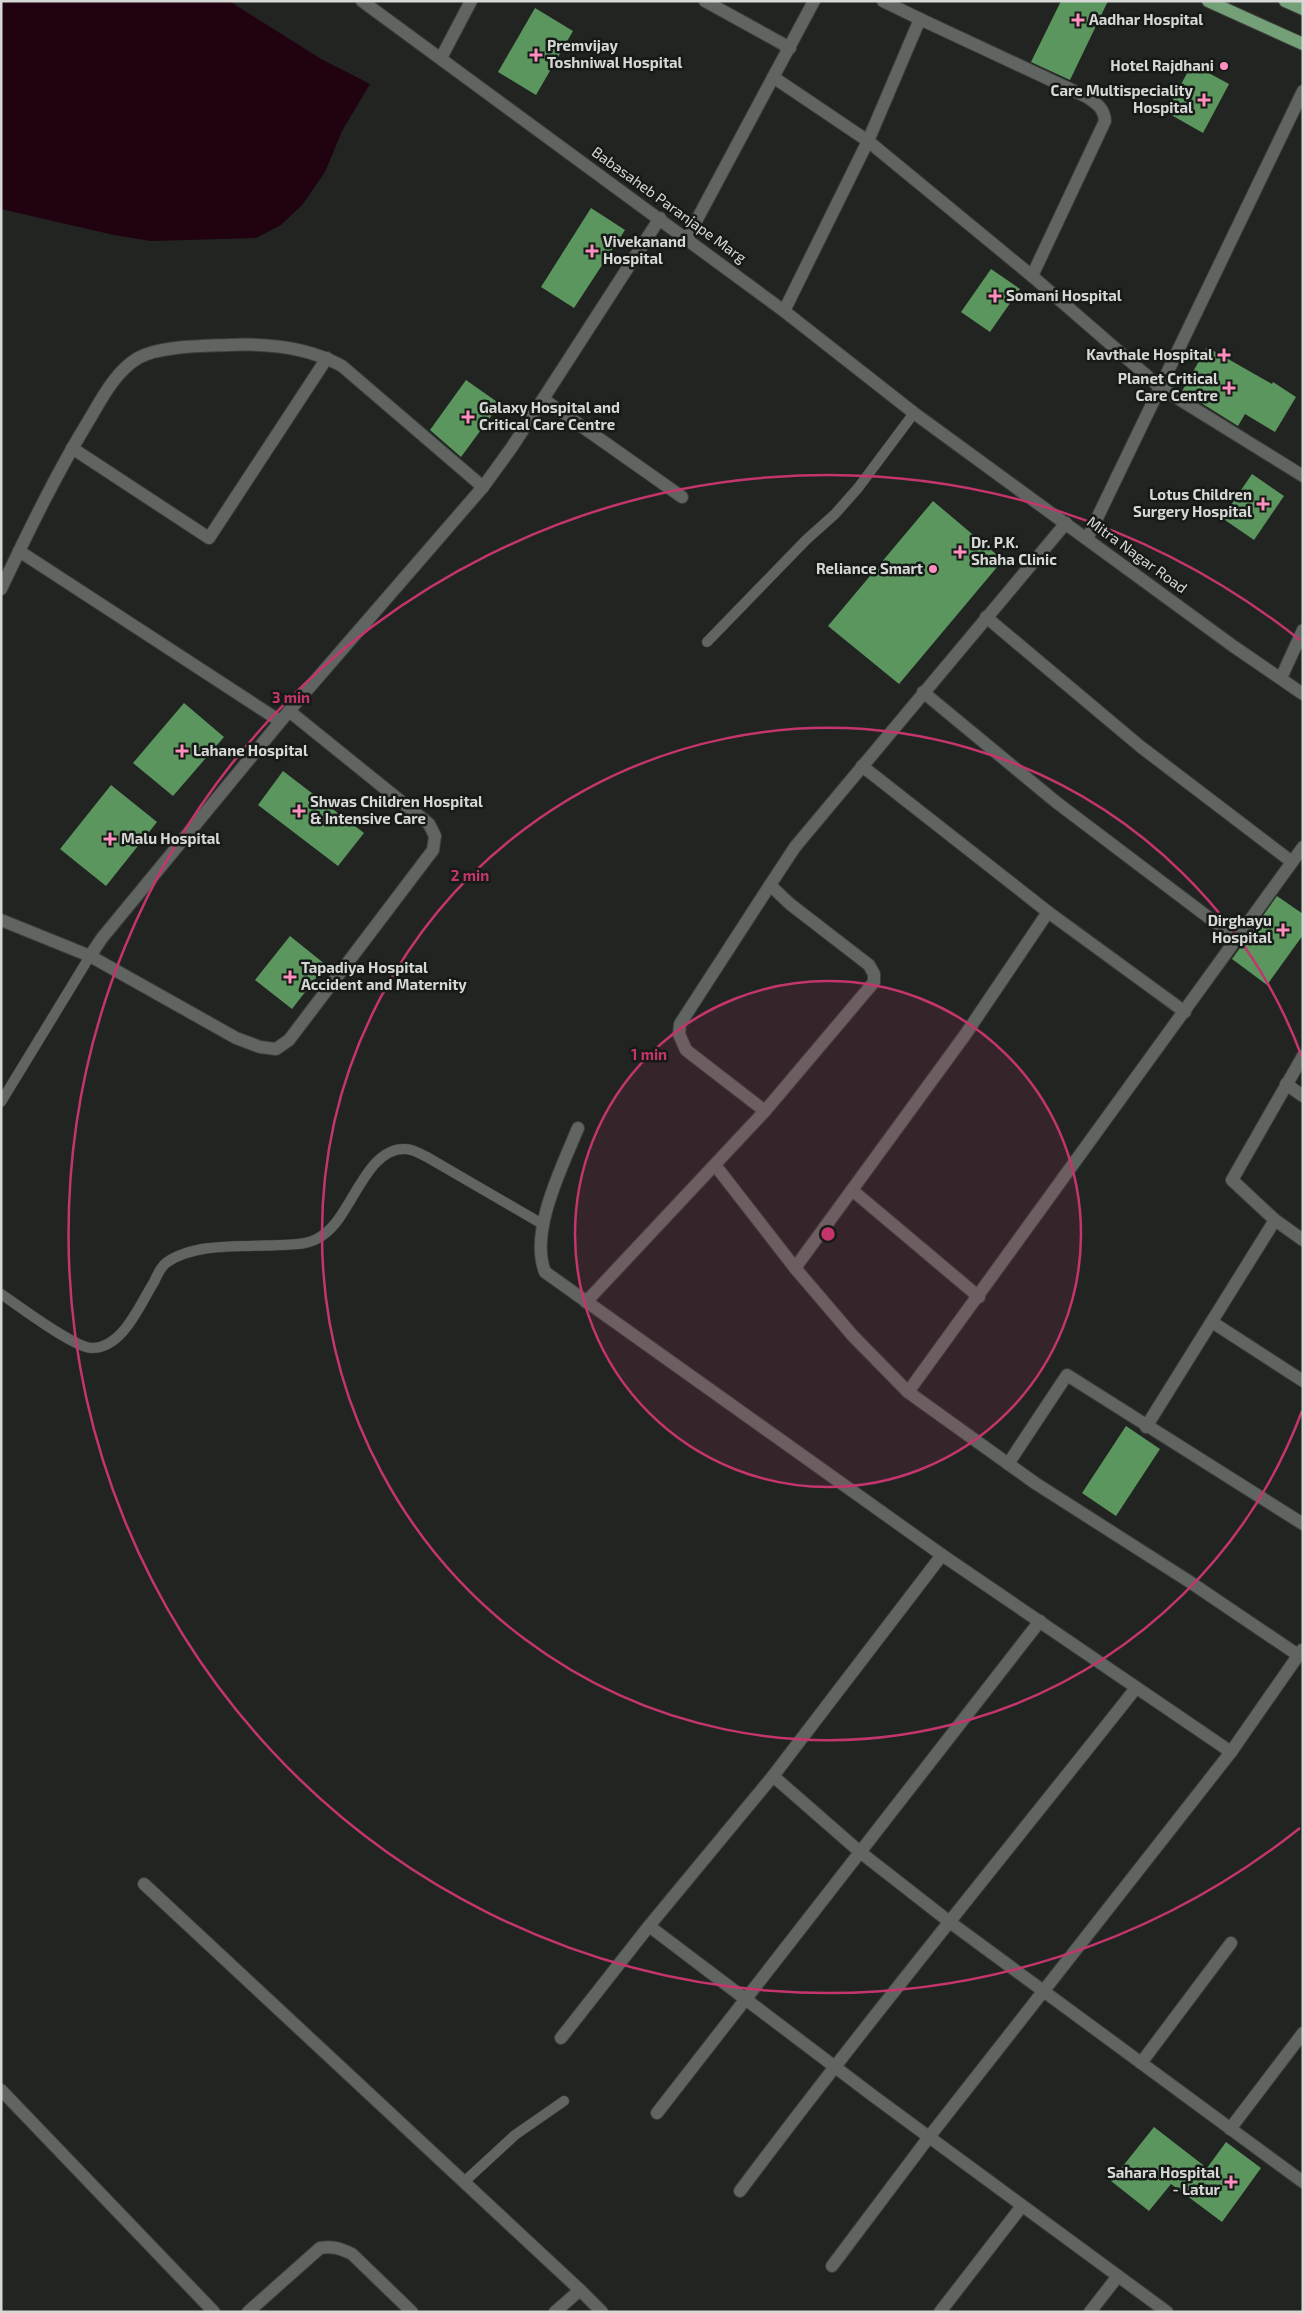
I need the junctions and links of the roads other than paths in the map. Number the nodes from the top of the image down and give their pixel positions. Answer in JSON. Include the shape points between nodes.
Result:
{"nodes":[{"id":1,"x":362,"y":1,"type":"edge"},
{"id":2,"x":471,"y":1,"type":"edge"},
{"id":3,"x":705,"y":1,"type":"edge"},
{"id":4,"x":814,"y":1,"type":"edge"},
{"id":5,"x":883,"y":1,"type":"edge"},
{"id":6,"x":1208,"y":1,"type":"edge"},
{"id":7,"x":1285,"y":1,"type":"edge"},
{"id":8,"x":1303,"y":9,"type":"edge"},
{"id":9,"x":920,"y":19,"type":"junction"},
{"id":10,"x":1303,"y":44,"type":"edge"},
{"id":11,"x":790,"y":48,"type":"junction"},
{"id":12,"x":441,"y":58,"type":"junction"},
{"id":13,"x":773,"y":77,"type":"junction"},
{"id":14,"x":1303,"y":91,"type":"edge"},
{"id":15,"x":868,"y":141,"type":"junction"},
{"id":16,"x":660,"y":218,"type":"junction"},
{"id":17,"x":687,"y":238,"type":"junction"},
{"id":18,"x":1032,"y":276,"type":"junction"},
{"id":19,"x":784,"y":311,"type":"junction"},
{"id":20,"x":327,"y":358,"type":"junction"},
{"id":21,"x":1161,"y":388,"type":"junction"},
{"id":22,"x":544,"y":399,"type":"junction"},
{"id":23,"x":914,"y":412,"type":"junction"},
{"id":24,"x":953,"y":441,"type":"joint"},
{"id":25,"x":72,"y":448,"type":"junction"},
{"id":26,"x":1303,"y":476,"type":"edge"},
{"id":27,"x":483,"y":486,"type":"junction"},
{"id":28,"x":682,"y":497,"type":"dead end"},
{"id":29,"x":1066,"y":523,"type":"junction"},
{"id":30,"x":1087,"y":539,"type":"junction"},
{"id":31,"x":19,"y":551,"type":"junction"},
{"id":32,"x":1,"y":589,"type":"edge"},
{"id":33,"x":986,"y":617,"type":"junction"},
{"id":34,"x":1303,"y":630,"type":"edge"},
{"id":35,"x":707,"y":642,"type":"dead end"},
{"id":36,"x":1281,"y":678,"type":"junction"},
{"id":37,"x":923,"y":692,"type":"junction"},
{"id":38,"x":1303,"y":694,"type":"edge"},
{"id":39,"x":285,"y":716,"type":"junction"},
{"id":40,"x":862,"y":766,"type":"junction"},
{"id":41,"x":1303,"y":847,"type":"edge"},
{"id":42,"x":1292,"y":862,"type":"junction"},
{"id":43,"x":770,"y":885,"type":"junction"},
{"id":44,"x":1048,"y":912,"type":"junction"},
{"id":45,"x":1,"y":920,"type":"edge"},
{"id":46,"x":1238,"y":939,"type":"junction"},
{"id":47,"x":90,"y":956,"type":"junction"},
{"id":48,"x":1185,"y":1012,"type":"junction"},
{"id":49,"x":1303,"y":1056,"type":"edge"},
{"id":50,"x":1286,"y":1084,"type":"junction"},
{"id":51,"x":1303,"y":1096,"type":"edge"},
{"id":52,"x":1,"y":1102,"type":"edge"},
{"id":53,"x":765,"y":1111,"type":"junction"},
{"id":54,"x":578,"y":1128,"type":"dead end"},
{"id":55,"x":715,"y":1165,"type":"junction"},
{"id":56,"x":852,"y":1190,"type":"junction"},
{"id":57,"x":1275,"y":1220,"type":"junction"},
{"id":58,"x":544,"y":1225,"type":"junction"},
{"id":59,"x":1303,"y":1240,"type":"edge"},
{"id":60,"x":795,"y":1268,"type":"junction"},
{"id":61,"x":1,"y":1294,"type":"edge"},
{"id":62,"x":979,"y":1297,"type":"junction"},
{"id":63,"x":586,"y":1302,"type":"junction"},
{"id":64,"x":1212,"y":1322,"type":"junction"},
{"id":65,"x":1303,"y":1381,"type":"edge"},
{"id":66,"x":908,"y":1392,"type":"junction"},
{"id":67,"x":1146,"y":1427,"type":"junction"},
{"id":68,"x":1008,"y":1464,"type":"junction"},
{"id":69,"x":1303,"y":1524,"type":"edge"},
{"id":70,"x":942,"y":1555,"type":"junction"},
{"id":71,"x":1040,"y":1622,"type":"junction"},
{"id":72,"x":1300,"y":1658,"type":"edge"},
{"id":73,"x":1136,"y":1688,"type":"junction"},
{"id":74,"x":1231,"y":1752,"type":"junction"},
{"id":75,"x":773,"y":1776,"type":"junction"},
{"id":76,"x":860,"y":1852,"type":"junction"},
{"id":77,"x":144,"y":1884,"type":"dead end"},
{"id":78,"x":951,"y":1923,"type":"junction"},
{"id":79,"x":649,"y":1926,"type":"junction"},
{"id":80,"x":1231,"y":1943,"type":"dead end"},
{"id":81,"x":1043,"y":1990,"type":"junction"},
{"id":82,"x":746,"y":1999,"type":"junction"},
{"id":83,"x":1303,"y":2033,"type":"edge"},
{"id":84,"x":561,"y":2038,"type":"dead end"},
{"id":85,"x":1142,"y":2063,"type":"junction"},
{"id":86,"x":834,"y":2066,"type":"junction"},
{"id":87,"x":1,"y":2090,"type":"edge"},
{"id":88,"x":564,"y":2101,"type":"dead end"},
{"id":89,"x":658,"y":2113,"type":"dead end"},
{"id":90,"x":1230,"y":2129,"type":"junction"},
{"id":91,"x":929,"y":2137,"type":"junction"},
{"id":92,"x":464,"y":2182,"type":"junction"},
{"id":93,"x":1303,"y":2182,"type":"edge"},
{"id":94,"x":740,"y":2191,"type":"dead end"},
{"id":95,"x":1022,"y":2206,"type":"junction"},
{"id":96,"x":832,"y":2266,"type":"dead end"},
{"id":97,"x":1118,"y":2276,"type":"junction"},
{"id":98,"x":580,"y":2290,"type":"junction"},
{"id":99,"x":214,"y":2312,"type":"edge"},
{"id":100,"x":248,"y":2312,"type":"edge"},
{"id":101,"x":412,"y":2312,"type":"edge"},
{"id":102,"x":555,"y":2312,"type":"edge"},
{"id":103,"x":602,"y":2312,"type":"edge"},
{"id":104,"x":940,"y":2312,"type":"edge"},
{"id":105,"x":1090,"y":2312,"type":"edge"},
{"id":106,"x":1167,"y":2312,"type":"edge"}],
"edges":[{"from":1,"to":12,"type":"street","name":"Babasaheb Paranjape Marg"},
{"from":2,"to":12,"type":"street"},
{"from":3,"to":11,"type":"street"},
{"from":4,"to":11,"type":"street"},
{"from":5,"to":9,"type":"street"},
{"from":6,"to":10,"type":"main road"},
{"from":7,"to":8,"type":"main road"},
{"from":9,"to":15,"type":"street"},
{"from":9,"to":18,"type":"street","via":[[1087,97],[1104,112],[1105,121]]},
{"from":11,"to":13,"type":"street"},
{"from":12,"to":16,"type":"street","name":"Babasaheb Paranjape Marg"},
{"from":13,"to":15,"type":"street"},
{"from":13,"to":17,"type":"street"},
{"from":14,"to":21,"type":"street"},
{"from":15,"to":18,"type":"street"},
{"from":15,"to":19,"type":"street"},
{"from":16,"to":17,"type":"street","name":"Babasaheb Paranjape Marg"},
{"from":16,"to":22,"type":"street"},
{"from":17,"to":19,"type":"street","name":"Babasaheb Paranjape Marg"},
{"from":18,"to":21,"type":"street"},
{"from":19,"to":23,"type":"street","name":"Babasaheb Paranjape Marg"},
{"from":20,"to":25,"type":"street","via":[[291,348],[250,344],[177,347],[139,358],[117,376]]},
{"from":20,"to":25,"type":"street","via":[[209,538]]},
{"from":20,"to":27,"type":"street","via":[[342,366]]},
{"from":21,"to":26,"type":"street"},
{"from":21,"to":30,"type":"street"},
{"from":22,"to":27,"type":"street"},
{"from":22,"to":28,"type":"street"},
{"from":23,"to":24,"type":"street","name":"Babasaheb Paranjape Marg"},
{"from":23,"to":35,"type":"lane","via":[[835,514]]},
{"from":24,"to":29,"type":"street","name":"Mitra Nagar Road"},
{"from":25,"to":31,"type":"street"},
{"from":27,"to":39,"type":"street"},
{"from":29,"to":30,"type":"street","name":"Mitra Nagar Road"},
{"from":29,"to":33,"type":"street"},
{"from":30,"to":36,"type":"street","name":"Mitra Nagar Road"},
{"from":31,"to":32,"type":"street"},
{"from":31,"to":39,"type":"street"},
{"from":33,"to":37,"type":"street"},
{"from":33,"to":42,"type":"street","via":[[1141,748]]},
{"from":34,"to":36,"type":"street"},
{"from":36,"to":38,"type":"street","name":"Mitra Nagar Road"},
{"from":37,"to":40,"type":"street"},
{"from":37,"to":46,"type":"street","via":[[1056,802]]},
{"from":39,"to":47,"type":"street"},
{"from":39,"to":47,"type":"street","via":[[429,824],[435,836],[433,850],[289,1040],[276,1049],[236,1038]]},
{"from":40,"to":43,"type":"street","via":[[795,847]]},
{"from":40,"to":44,"type":"street"},
{"from":41,"to":42,"type":"street"},
{"from":42,"to":46,"type":"street"},
{"from":43,"to":53,"type":"street","via":[[680,1024],[679,1034],[686,1050]]},
{"from":43,"to":53,"type":"street","via":[[869,965],[874,982]]},
{"from":44,"to":48,"type":"street"},
{"from":44,"to":56,"type":"street","via":[[965,1035]]},
{"from":45,"to":47,"type":"street"},
{"from":46,"to":48,"type":"street"},
{"from":47,"to":52,"type":"lane"},
{"from":48,"to":62,"type":"street"},
{"from":49,"to":50,"type":"street"},
{"from":50,"to":51,"type":"street"},
{"from":50,"to":57,"type":"street","via":[[1232,1180]]},
{"from":53,"to":55,"type":"street"},
{"from":54,"to":58,"type":"street","via":[[556,1182]]},
{"from":55,"to":60,"type":"street"},
{"from":55,"to":63,"type":"street"},
{"from":56,"to":60,"type":"street"},
{"from":56,"to":62,"type":"street"},
{"from":57,"to":59,"type":"street"},
{"from":57,"to":64,"type":"street"},
{"from":58,"to":61,"type":"lane","via":[[406,1148],[388,1151],[374,1164],[325,1235],[308,1244],[197,1249],[178,1255],[164,1265],[127,1326],[114,1340],[101,1346],[90,1348],[73,1342]]},
{"from":58,"to":63,"type":"street","via":[[540,1247],[545,1272]]},
{"from":60,"to":66,"type":"street","via":[[853,1336]]},
{"from":62,"to":66,"type":"street"},
{"from":63,"to":70,"type":"street"},
{"from":64,"to":65,"type":"street"},
{"from":64,"to":67,"type":"street"},
{"from":66,"to":68,"type":"street"},
{"from":67,"to":68,"type":"street","via":[[1067,1375]]},
{"from":67,"to":69,"type":"street"},
{"from":68,"to":72,"type":"street"},
{"from":70,"to":71,"type":"street"},
{"from":70,"to":75,"type":"street"},
{"from":71,"to":73,"type":"street"},
{"from":71,"to":76,"type":"street"},
{"from":72,"to":74,"type":"street"},
{"from":73,"to":74,"type":"street"},
{"from":73,"to":78,"type":"street"},
{"from":74,"to":81,"type":"street"},
{"from":75,"to":76,"type":"street"},
{"from":75,"to":79,"type":"street"},
{"from":76,"to":78,"type":"street"},
{"from":76,"to":82,"type":"street"},
{"from":77,"to":92,"type":"street"},
{"from":78,"to":81,"type":"street"},
{"from":78,"to":86,"type":"street"},
{"from":79,"to":82,"type":"street"},
{"from":79,"to":84,"type":"street"},
{"from":80,"to":85,"type":"street"},
{"from":81,"to":85,"type":"street"},
{"from":81,"to":91,"type":"street"},
{"from":82,"to":86,"type":"street"},
{"from":82,"to":89,"type":"street"},
{"from":83,"to":90,"type":"street"},
{"from":85,"to":90,"type":"street"},
{"from":86,"to":91,"type":"street"},
{"from":86,"to":94,"type":"street"},
{"from":87,"to":99,"type":"street"},
{"from":88,"to":92,"type":"lane","via":[[514,2135]]},
{"from":90,"to":93,"type":"street"},
{"from":91,"to":95,"type":"street"},
{"from":91,"to":96,"type":"street"},
{"from":92,"to":98,"type":"street"},
{"from":95,"to":97,"type":"street"},
{"from":95,"to":104,"type":"street"},
{"from":97,"to":105,"type":"street"},
{"from":97,"to":106,"type":"street"},
{"from":98,"to":102,"type":"street"},
{"from":98,"to":103,"type":"street"},
{"from":100,"to":101,"type":"street","via":[[320,2248],[330,2246],[352,2254]]}]}
